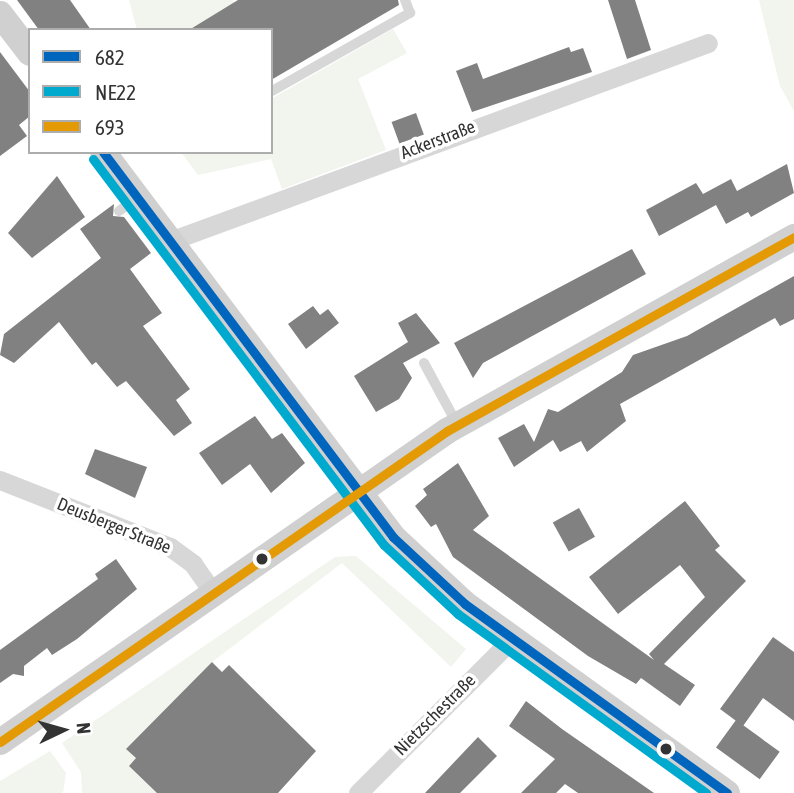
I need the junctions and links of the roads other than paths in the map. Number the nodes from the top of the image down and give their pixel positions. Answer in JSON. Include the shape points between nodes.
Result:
{"nodes":[{"id":1,"x":405,"y":0,"type":"edge"},
{"id":2,"x":0,"y":14,"type":"edge"},
{"id":3,"x":708,"y":43,"type":"dead end"},
{"id":4,"x":28,"y":50,"type":"edge"},
{"id":5,"x":273,"y":90,"type":"edge"},
{"id":6,"x":104,"y":154,"type":"edge"},
{"id":7,"x":794,"y":237,"type":"edge"},
{"id":8,"x":170,"y":241,"type":"junction"},
{"id":9,"x":424,"y":363,"type":"dead end"},
{"id":10,"x":457,"y":425,"type":"junction"},
{"id":11,"x":0,"y":480,"type":"edge"},
{"id":12,"x":357,"y":491,"type":"junction"},
{"id":13,"x":213,"y":593,"type":"junction"},
{"id":14,"x":513,"y":638,"type":"junction"},
{"id":15,"x":0,"y":742,"type":"edge"},
{"id":16,"x":358,"y":793,"type":"edge"},
{"id":17,"x":727,"y":793,"type":"edge"}],
"edges":[{"from":1,"to":5,"type":"lane","via":[[410,13]]},
{"from":2,"to":4,"type":"main road"},
{"from":3,"to":8,"type":"street","name":"Ackerstraße"},
{"from":6,"to":8,"type":"main road","via":[[128,204]]},
{"from":7,"to":10,"type":"main road"},
{"from":8,"to":12,"type":"main road"},
{"from":9,"to":10,"type":"lane"},
{"from":10,"to":12,"type":"main road"},
{"from":11,"to":13,"type":"street","name":"Deusberger Straße","via":[[170,547],[193,564]]},
{"from":12,"to":13,"type":"main road"},
{"from":12,"to":14,"type":"main road","via":[[435,578]]},
{"from":13,"to":15,"type":"main road"},
{"from":14,"to":16,"type":"street","name":"Nietzschestraße"},
{"from":14,"to":17,"type":"main road"}]}
